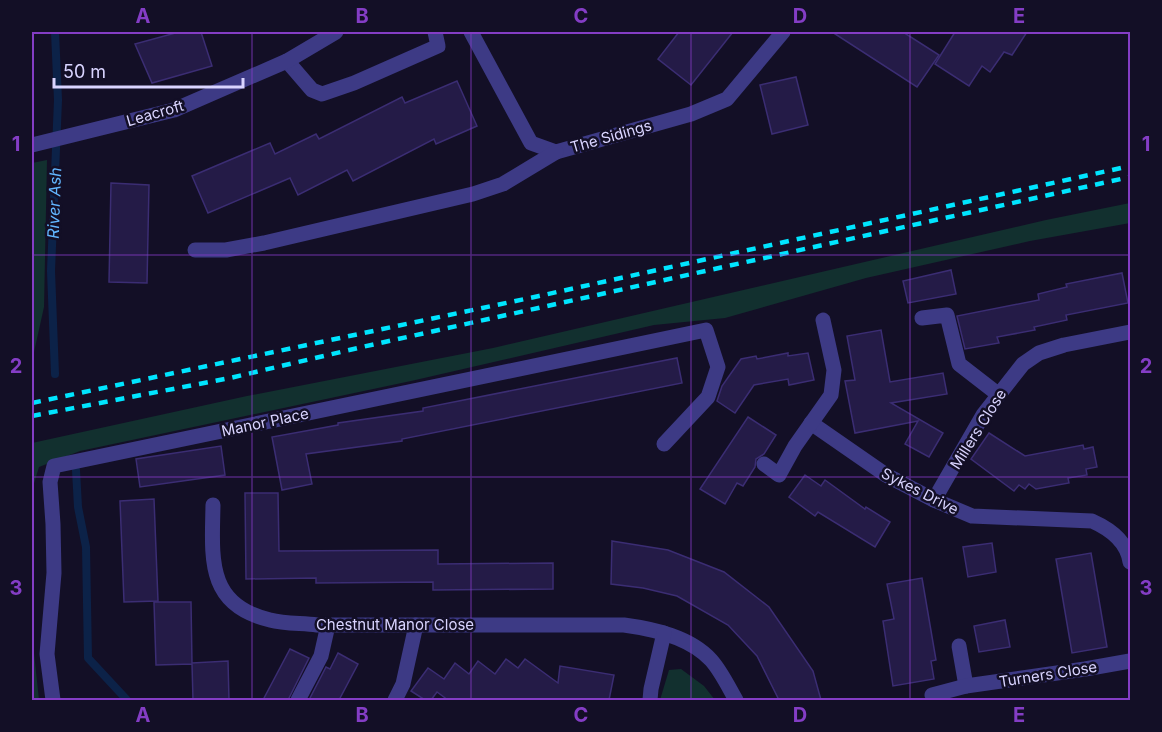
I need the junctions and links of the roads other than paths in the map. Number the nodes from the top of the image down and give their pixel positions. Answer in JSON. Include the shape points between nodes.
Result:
{"nodes":[{"id":1,"x":336,"y":32,"type":"edge"},
{"id":2,"x":435,"y":32,"type":"edge"},
{"id":3,"x":471,"y":32,"type":"edge"},
{"id":4,"x":783,"y":32,"type":"edge"},
{"id":5,"x":287,"y":62,"type":"junction"},
{"id":6,"x":32,"y":145,"type":"edge"},
{"id":7,"x":556,"y":152,"type":"junction"},
{"id":8,"x":195,"y":250,"type":"dead end"},
{"id":9,"x":922,"y":318,"type":"dead end"},
{"id":10,"x":823,"y":320,"type":"dead end"},
{"id":11,"x":1131,"y":332,"type":"edge"},
{"id":12,"x":999,"y":395,"type":"junction"},
{"id":13,"x":811,"y":423,"type":"junction"},
{"id":14,"x":664,"y":444,"type":"dead end"},
{"id":15,"x":764,"y":464,"type":"dead end"},
{"id":16,"x":934,"y":500,"type":"junction"},
{"id":17,"x":213,"y":505,"type":"dead end"},
{"id":18,"x":1131,"y":562,"type":"edge"},
{"id":19,"x":328,"y":625,"type":"junction"},
{"id":20,"x":416,"y":625,"type":"junction"},
{"id":21,"x":664,"y":633,"type":"junction"},
{"id":22,"x":959,"y":646,"type":"dead end"},
{"id":23,"x":1131,"y":661,"type":"edge"},
{"id":24,"x":966,"y":686,"type":"junction"},
{"id":25,"x":932,"y":695,"type":"dead end"},
{"id":26,"x":53,"y":700,"type":"edge"},
{"id":27,"x":298,"y":700,"type":"edge"},
{"id":28,"x":395,"y":700,"type":"edge"},
{"id":29,"x":651,"y":700,"type":"edge"},
{"id":30,"x":736,"y":700,"type":"edge"}],
"edges":[{"from":1,"to":5,"type":"street","name":"Leacroft"},
{"from":2,"to":5,"type":"street","via":[[438,46],[321,94],[312,90]]},
{"from":3,"to":7,"type":"street","name":"The Sidings","via":[[531,143]]},
{"from":4,"to":7,"type":"street","name":"The Sidings","via":[[727,99],[691,114]]},
{"from":5,"to":6,"type":"street","name":"Leacroft","via":[[174,110]]},
{"from":7,"to":8,"type":"street","via":[[503,184],[473,194],[264,243],[226,250]]},
{"from":9,"to":12,"type":"street","via":[[947,315],[959,364]]},
{"from":10,"to":13,"type":"street","via":[[834,370],[831,394]]},
{"from":11,"to":12,"type":"street","name":"Millers Close","via":[[1039,353],[1023,364]]},
{"from":12,"to":16,"type":"street","name":"Millers Close","via":[[983,415]]},
{"from":13,"to":15,"type":"street","via":[[778,475]]},
{"from":13,"to":16,"type":"street","name":"Sykes Drive","via":[[886,475]]},
{"from":14,"to":26,"type":"street","name":"Manor Place","via":[[708,398],[717,367],[706,330],[54,466],[50,482],[54,573],[47,654]]},
{"from":16,"to":18,"type":"street","name":"Sykes Drive","via":[[972,516],[1092,521],[1120,539]]},
{"from":17,"to":19,"type":"street","name":"Chestnut Manor Close","via":[[212,556],[224,593],[246,611],[271,620]]},
{"from":19,"to":20,"type":"street","name":"Chestnut Manor Close"},
{"from":19,"to":27,"type":"street","via":[[321,656]]},
{"from":20,"to":21,"type":"street","name":"Chestnut Manor Close","via":[[624,625]]},
{"from":20,"to":28,"type":"street","via":[[404,684]]},
{"from":21,"to":29,"type":"street"},
{"from":21,"to":30,"type":"street","name":"Chestnut Manor Close","via":[[692,645],[711,660]]},
{"from":22,"to":24,"type":"street"},
{"from":23,"to":24,"type":"street","name":"Turners Close"},
{"from":24,"to":25,"type":"street","name":"Turners Close"}]}
